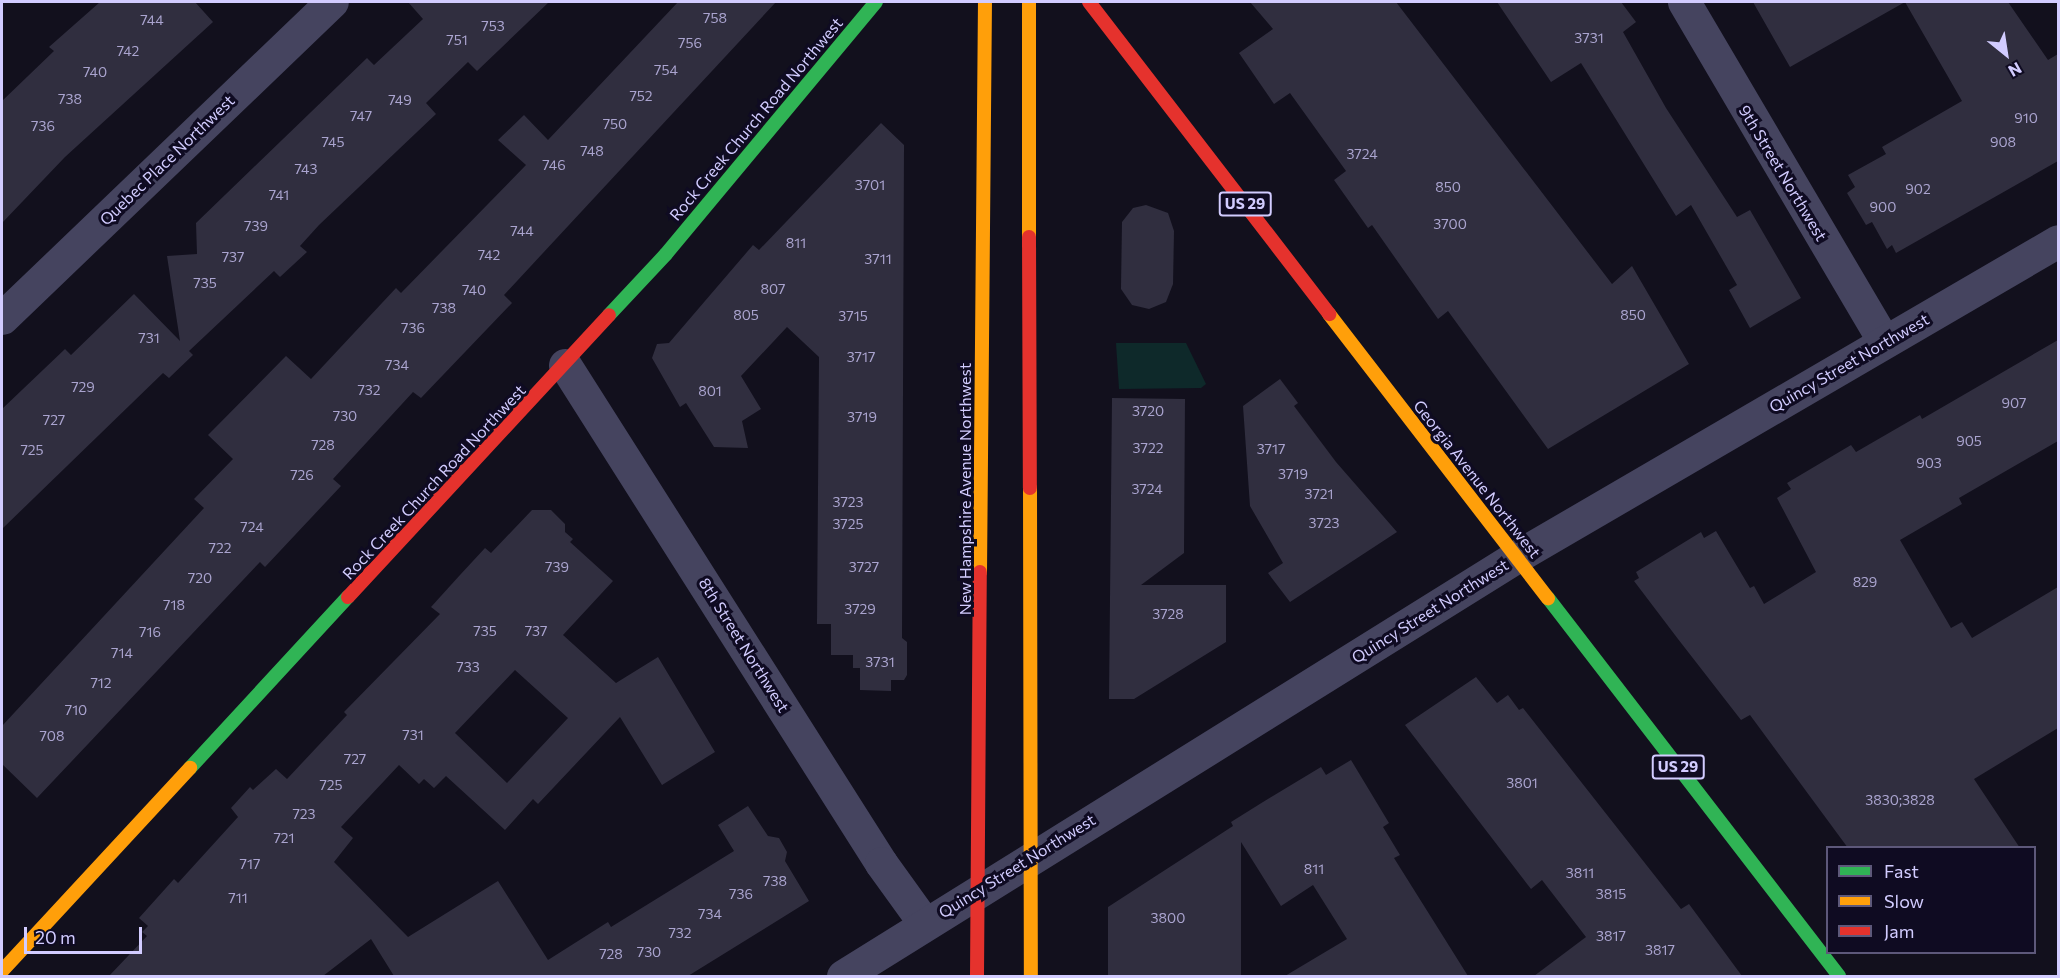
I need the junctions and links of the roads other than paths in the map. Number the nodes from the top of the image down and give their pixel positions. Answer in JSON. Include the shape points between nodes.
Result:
{"nodes":[{"id":1,"x":332,"y":2,"type":"edge"},
{"id":2,"x":876,"y":2,"type":"edge"},
{"id":3,"x":985,"y":2,"type":"edge"},
{"id":4,"x":1029,"y":2,"type":"edge"},
{"id":5,"x":1089,"y":2,"type":"edge"},
{"id":6,"x":1684,"y":2,"type":"edge"},
{"id":7,"x":2058,"y":241,"type":"edge"},
{"id":8,"x":2,"y":318,"type":"edge"},
{"id":9,"x":1884,"y":342,"type":"junction"},
{"id":10,"x":565,"y":364,"type":"junction"},
{"id":11,"x":1516,"y":557,"type":"junction"},
{"id":12,"x":1030,"y":857,"type":"junction"},
{"id":13,"x":977,"y":891,"type":"junction"},
{"id":14,"x":925,"y":924,"type":"junction"},
{"id":15,"x":2,"y":971,"type":"edge"},
{"id":16,"x":843,"y":976,"type":"edge"},
{"id":17,"x":977,"y":976,"type":"edge"},
{"id":18,"x":1031,"y":976,"type":"edge"},
{"id":19,"x":1839,"y":976,"type":"edge"}],
"edges":[{"from":1,"to":8,"type":"street","name":"Quebec Place Northwest"},
{"from":2,"to":10,"type":"main road","name":"Rock Creek Church Road Northwest","via":[[666,254]]},
{"from":3,"to":13,"type":"main road","name":"New Hampshire Avenue Northwest"},
{"from":4,"to":12,"type":"main road"},
{"from":5,"to":11,"type":"main road","name":"Georgia Avenue Northwest","number":"US 29"},
{"from":6,"to":9,"type":"street","name":"9th Street Northwest"},
{"from":7,"to":9,"type":"street","name":"Quincy Street Northwest"},
{"from":9,"to":11,"type":"street","name":"Quincy Street Northwest"},
{"from":10,"to":14,"type":"street","name":"8th Street Northwest","via":[[881,863]]},
{"from":10,"to":15,"type":"main road","name":"Rock Creek Church Road Northwest"},
{"from":11,"to":12,"type":"street","name":"Quincy Street Northwest"},
{"from":11,"to":19,"type":"main road","name":"Georgia Avenue Northwest","number":"US 29"},
{"from":12,"to":13,"type":"street","name":"Quincy Street Northwest"},
{"from":12,"to":18,"type":"main road"},
{"from":13,"to":14,"type":"street","name":"Quincy Street Northwest"},
{"from":13,"to":17,"type":"main road","name":"New Hampshire Avenue Northwest"},
{"from":14,"to":16,"type":"street","name":"Quincy Street Northwest"}]}
